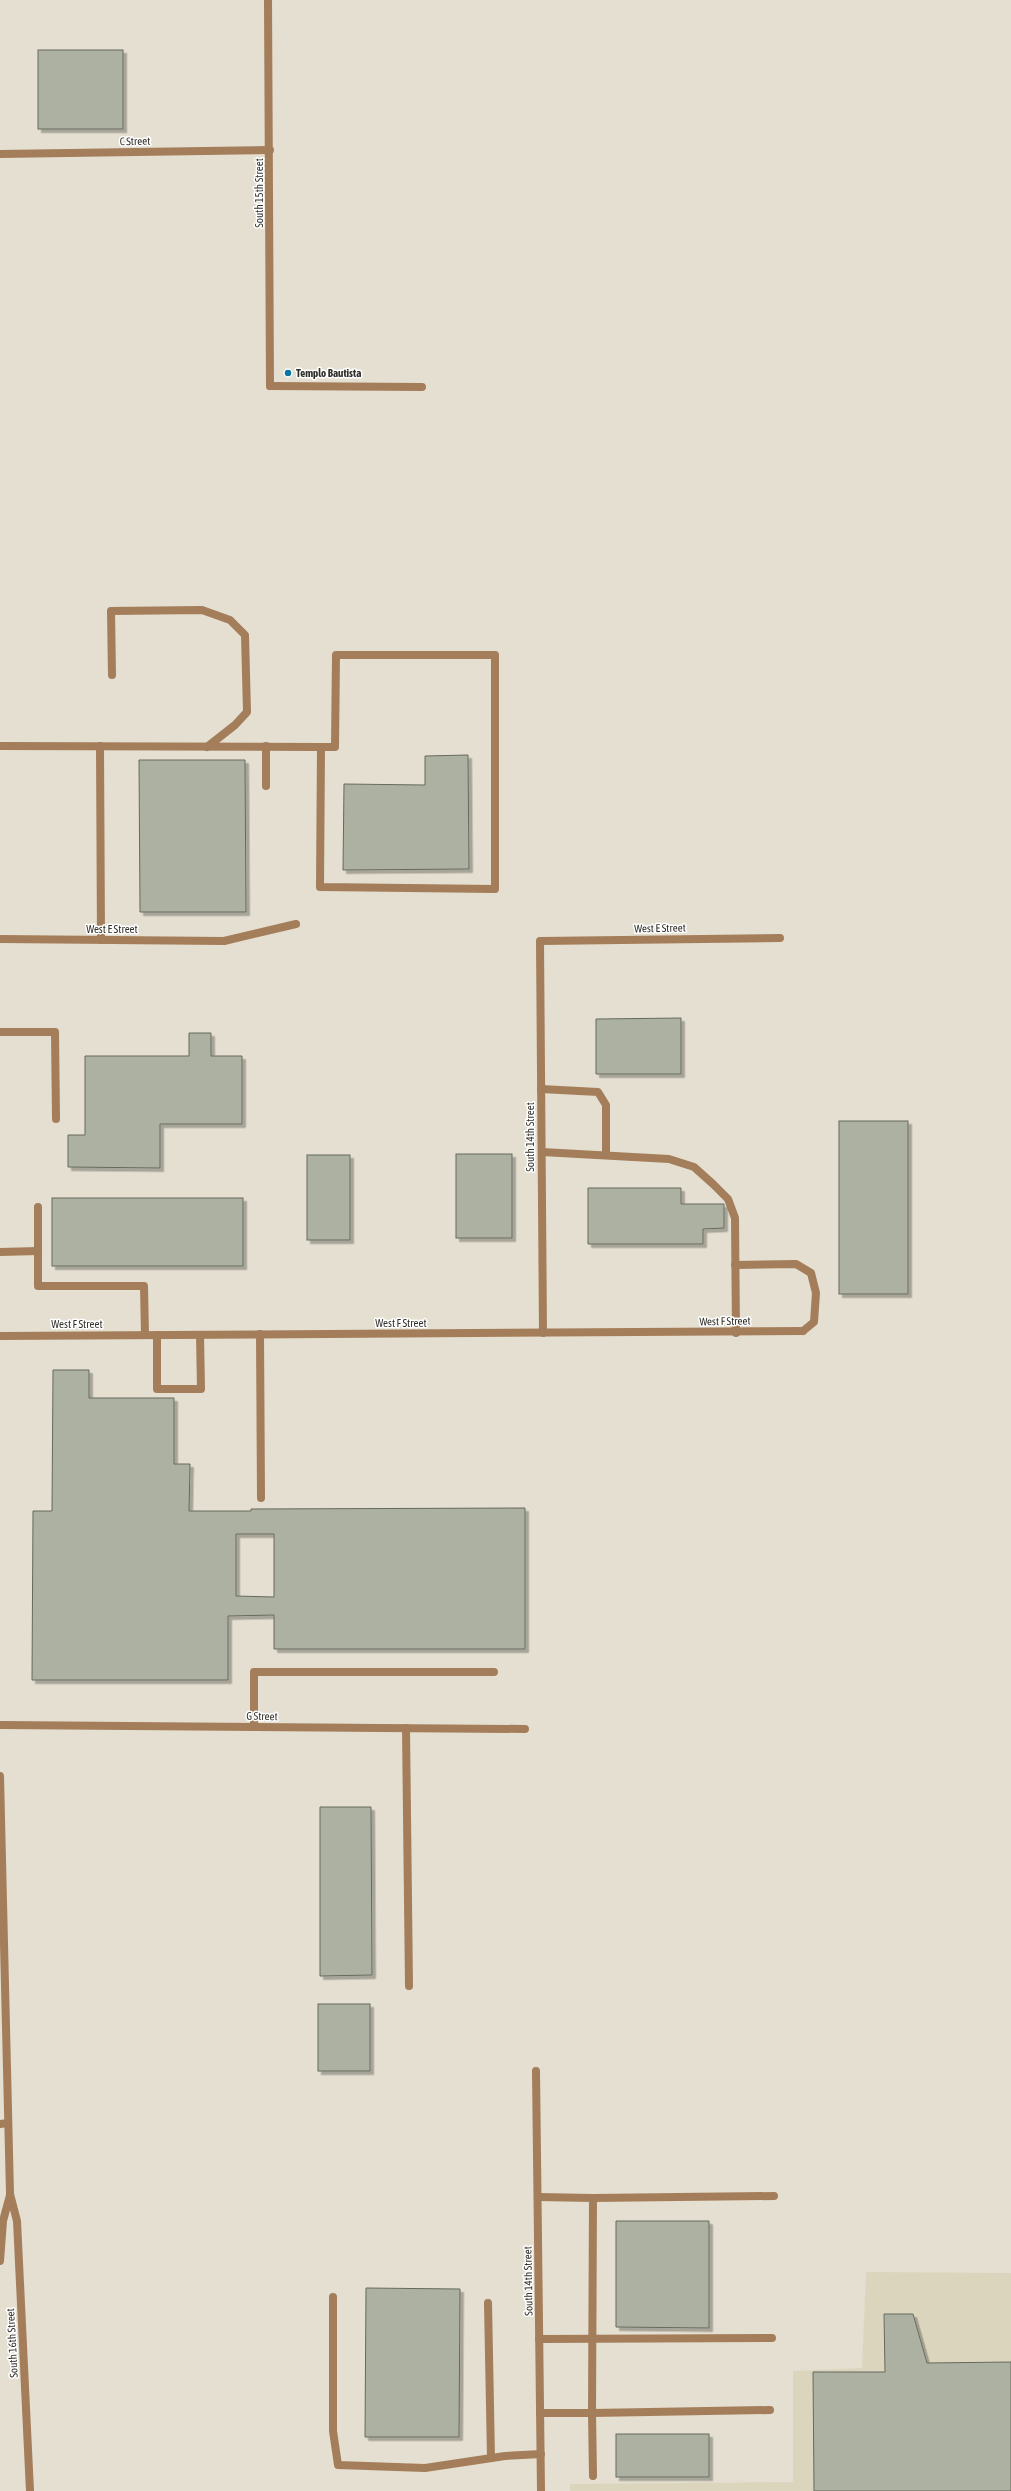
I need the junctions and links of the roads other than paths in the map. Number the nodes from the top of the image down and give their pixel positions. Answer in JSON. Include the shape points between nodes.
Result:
{"nodes":[{"id":1,"x":268,"y":0,"type":"edge"},
{"id":2,"x":270,"y":150,"type":"junction"},
{"id":3,"x":0,"y":154,"type":"edge"},
{"id":4,"x":422,"y":388,"type":"dead end"},
{"id":5,"x":112,"y":675,"type":"dead end"},
{"id":6,"x":0,"y":746,"type":"edge"},
{"id":7,"x":100,"y":746,"type":"junction"},
{"id":8,"x":207,"y":746,"type":"junction"},
{"id":9,"x":266,"y":746,"type":"junction"},
{"id":10,"x":321,"y":747,"type":"junction"},
{"id":11,"x":266,"y":786,"type":"dead end"},
{"id":12,"x":296,"y":924,"type":"dead end"},
{"id":13,"x":780,"y":938,"type":"dead end"},
{"id":14,"x":0,"y":939,"type":"edge"},
{"id":15,"x":101,"y":940,"type":"junction"},
{"id":16,"x":540,"y":941,"type":"joint"},
{"id":17,"x":0,"y":1032,"type":"edge"},
{"id":18,"x":541,"y":1089,"type":"junction"},
{"id":19,"x":56,"y":1120,"type":"dead end"},
{"id":20,"x":542,"y":1152,"type":"junction"},
{"id":21,"x":606,"y":1155,"type":"junction"},
{"id":22,"x":38,"y":1207,"type":"dead end"},
{"id":23,"x":0,"y":1252,"type":"edge"},
{"id":24,"x":38,"y":1252,"type":"junction"},
{"id":25,"x":735,"y":1265,"type":"junction"},
{"id":26,"x":543,"y":1333,"type":"junction"},
{"id":27,"x":736,"y":1333,"type":"junction"},
{"id":28,"x":260,"y":1334,"type":"junction"},
{"id":29,"x":145,"y":1335,"type":"junction"},
{"id":30,"x":157,"y":1335,"type":"junction"},
{"id":31,"x":200,"y":1335,"type":"junction"},
{"id":32,"x":0,"y":1336,"type":"edge"},
{"id":33,"x":261,"y":1498,"type":"dead end"},
{"id":34,"x":494,"y":1672,"type":"dead end"},
{"id":35,"x":0,"y":1725,"type":"edge"},
{"id":36,"x":254,"y":1727,"type":"junction"},
{"id":37,"x":406,"y":1728,"type":"junction"},
{"id":38,"x":525,"y":1729,"type":"dead end"},
{"id":39,"x":0,"y":1776,"type":"edge"},
{"id":40,"x":409,"y":1986,"type":"dead end"},
{"id":41,"x":536,"y":2071,"type":"dead end"},
{"id":42,"x":4,"y":2124,"type":"edge"},
{"id":43,"x":10,"y":2194,"type":"junction"},
{"id":44,"x":774,"y":2196,"type":"dead end"},
{"id":45,"x":538,"y":2197,"type":"junction"},
{"id":46,"x":593,"y":2198,"type":"junction"},
{"id":47,"x":0,"y":2261,"type":"edge"},
{"id":48,"x":333,"y":2297,"type":"dead end"},
{"id":49,"x":488,"y":2303,"type":"dead end"},
{"id":50,"x":772,"y":2338,"type":"dead end"},
{"id":51,"x":539,"y":2339,"type":"junction"},
{"id":52,"x":592,"y":2340,"type":"junction"},
{"id":53,"x":770,"y":2410,"type":"dead end"},
{"id":54,"x":592,"y":2412,"type":"junction"},
{"id":55,"x":540,"y":2413,"type":"junction"},
{"id":56,"x":541,"y":2454,"type":"junction"},
{"id":57,"x":491,"y":2458,"type":"junction"},
{"id":58,"x":593,"y":2476,"type":"dead end"},
{"id":59,"x":30,"y":2491,"type":"edge"},
{"id":60,"x":541,"y":2491,"type":"edge"}],
"edges":[{"from":1,"to":2,"type":"street","name":"South 15th Street"},
{"from":2,"to":3,"type":"street","name":"C Street"},
{"from":2,"to":4,"type":"street","name":"South 15th Street","via":[[270,386]]},
{"from":5,"to":8,"type":"street","via":[[111,611],[202,610],[230,620],[245,635],[247,712],[235,725]]},
{"from":6,"to":7,"type":"street"},
{"from":7,"to":8,"type":"street"},
{"from":7,"to":15,"type":"street"},
{"from":8,"to":9,"type":"street"},
{"from":9,"to":10,"type":"street"},
{"from":9,"to":11,"type":"street"},
{"from":10,"to":10,"type":"street","via":[[320,887],[495,889],[495,654],[336,655],[335,747]]},
{"from":12,"to":15,"type":"street","name":"West E Street","via":[[224,941]]},
{"from":13,"to":16,"type":"street","name":"West E Street"},
{"from":14,"to":15,"type":"street","name":"West E Street"},
{"from":16,"to":18,"type":"street","name":"South 14th Street"},
{"from":17,"to":19,"type":"street","via":[[55,1032]]},
{"from":18,"to":20,"type":"street","name":"South 14th Street"},
{"from":18,"to":21,"type":"street","via":[[598,1092],[606,1105]]},
{"from":20,"to":21,"type":"street"},
{"from":20,"to":26,"type":"street","name":"South 14th Street"},
{"from":21,"to":25,"type":"street","via":[[669,1159],[694,1167],[728,1199],[735,1218]]},
{"from":22,"to":24,"type":"street"},
{"from":23,"to":24,"type":"street"},
{"from":24,"to":29,"type":"street","via":[[38,1286],[144,1286]]},
{"from":25,"to":27,"type":"street"},
{"from":25,"to":27,"type":"street","name":"West F Street","via":[[796,1264],[811,1273],[816,1293],[814,1322],[803,1331]]},
{"from":26,"to":27,"type":"street","name":"West F Street"},
{"from":26,"to":28,"type":"street","name":"West F Street"},
{"from":28,"to":31,"type":"street","name":"West F Street"},
{"from":28,"to":33,"type":"street"},
{"from":29,"to":30,"type":"street","name":"West F Street"},
{"from":29,"to":32,"type":"street","name":"West F Street"},
{"from":30,"to":31,"type":"street","name":"West F Street"},
{"from":30,"to":31,"type":"street","via":[[157,1389],[201,1389]]},
{"from":34,"to":36,"type":"street","via":[[254,1672]]},
{"from":35,"to":36,"type":"street","name":"G Street"},
{"from":36,"to":37,"type":"street","name":"G Street"},
{"from":37,"to":38,"type":"street","name":"G Street"},
{"from":37,"to":40,"type":"street"},
{"from":39,"to":42,"type":"street","name":"South 16th Street"},
{"from":41,"to":45,"type":"street","name":"South 14th Street"},
{"from":42,"to":43,"type":"street","name":"South 16th Street"},
{"from":43,"to":47,"type":"street","name":"South 16th Street","via":[[3,2221]]},
{"from":43,"to":59,"type":"street","name":"South 16th Street","via":[[17,2221]]},
{"from":44,"to":46,"type":"street"},
{"from":45,"to":46,"type":"street"},
{"from":45,"to":51,"type":"street","name":"South 14th Street"},
{"from":46,"to":52,"type":"street"},
{"from":48,"to":57,"type":"street","via":[[333,2431],[338,2465],[425,2468]]},
{"from":49,"to":57,"type":"street"},
{"from":50,"to":52,"type":"street"},
{"from":51,"to":52,"type":"street"},
{"from":51,"to":55,"type":"street","name":"South 14th Street"},
{"from":52,"to":54,"type":"street"},
{"from":53,"to":54,"type":"street"},
{"from":54,"to":55,"type":"street"},
{"from":54,"to":58,"type":"street"},
{"from":55,"to":56,"type":"street","name":"South 14th Street"},
{"from":56,"to":57,"type":"street"},
{"from":56,"to":60,"type":"street","name":"South 14th Street"}]}
